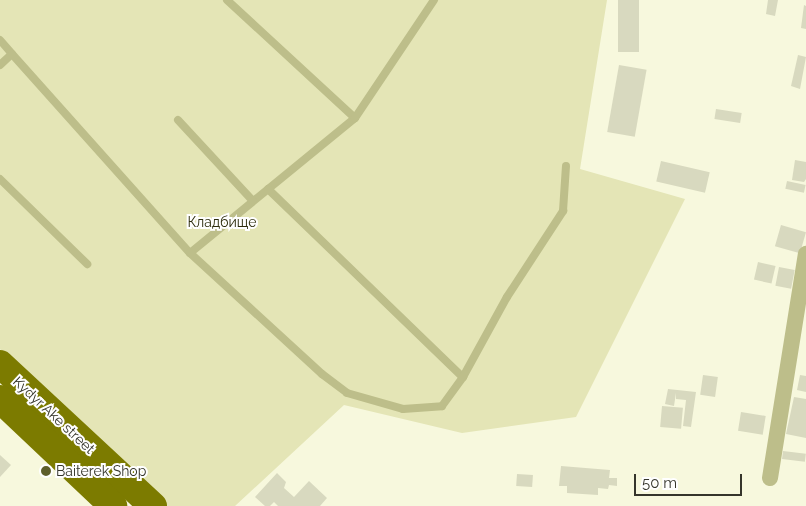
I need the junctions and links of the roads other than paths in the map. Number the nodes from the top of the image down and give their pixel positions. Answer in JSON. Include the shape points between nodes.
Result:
{"nodes":[{"id":1,"x":227,"y":0,"type":"edge"},
{"id":2,"x":425,"y":0,"type":"edge"},
{"id":3,"x":433,"y":3,"type":"edge"},
{"id":4,"x":0,"y":40,"type":"edge"},
{"id":5,"x":12,"y":54,"type":"junction"},
{"id":6,"x":0,"y":65,"type":"edge"},
{"id":7,"x":355,"y":118,"type":"junction"},
{"id":8,"x":178,"y":120,"type":"dead end"},
{"id":9,"x":566,"y":166,"type":"dead end"},
{"id":10,"x":0,"y":179,"type":"edge"},
{"id":11,"x":268,"y":189,"type":"junction"},
{"id":12,"x":253,"y":201,"type":"junction"},
{"id":13,"x":190,"y":253,"type":"junction"},
{"id":14,"x":806,"y":254,"type":"edge"},
{"id":15,"x":87,"y":264,"type":"dead end"},
{"id":16,"x":0,"y":364,"type":"edge"},
{"id":17,"x":463,"y":377,"type":"junction"},
{"id":18,"x":0,"y":399,"type":"edge"},
{"id":19,"x":770,"y":478,"type":"dead end"},
{"id":20,"x":113,"y":506,"type":"edge"},
{"id":21,"x":153,"y":506,"type":"edge"}],
"edges":[{"from":1,"to":7,"type":"lane"},
{"from":2,"to":3,"type":"lane"},
{"from":3,"to":7,"type":"lane"},
{"from":4,"to":5,"type":"lane"},
{"from":5,"to":6,"type":"lane"},
{"from":5,"to":13,"type":"lane"},
{"from":7,"to":11,"type":"lane"},
{"from":8,"to":12,"type":"lane"},
{"from":9,"to":17,"type":"lane","via":[[562,211],[507,298]]},
{"from":10,"to":15,"type":"lane"},
{"from":11,"to":12,"type":"lane"},
{"from":11,"to":17,"type":"lane"},
{"from":12,"to":13,"type":"lane"},
{"from":13,"to":17,"type":"lane","via":[[322,374],[347,392],[403,409],[442,406]]},
{"from":14,"to":19,"type":"street"},
{"from":16,"to":21,"type":"highway","name":"Kydyr Ake street"},
{"from":18,"to":20,"type":"highway","name":"Kydyr Ake street"}]}
